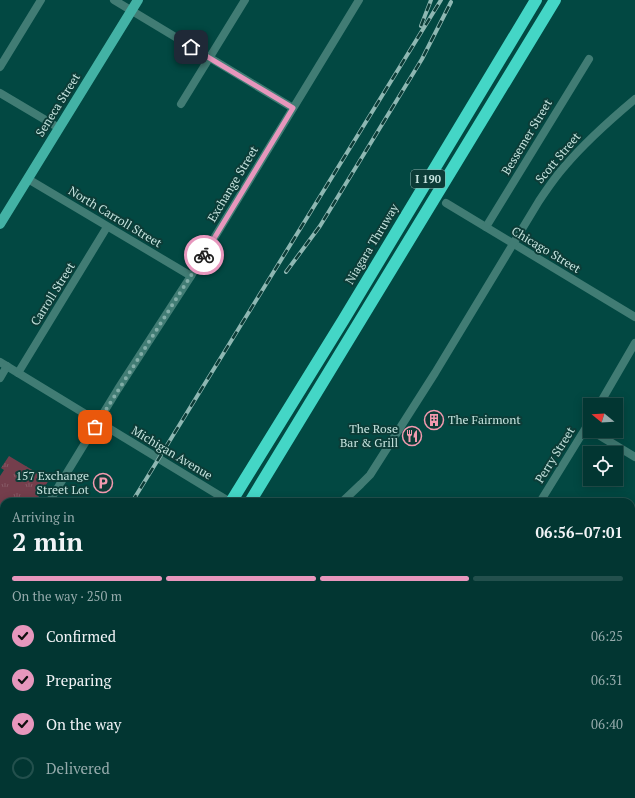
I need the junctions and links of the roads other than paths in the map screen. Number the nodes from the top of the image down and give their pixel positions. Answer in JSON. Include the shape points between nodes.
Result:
{"nodes":[{"id":1,"x":41,"y":0,"type":"edge"},
{"id":2,"x":114,"y":0,"type":"edge"},
{"id":3,"x":138,"y":0,"type":"edge"},
{"id":4,"x":245,"y":0,"type":"edge"},
{"id":5,"x":359,"y":0,"type":"edge"},
{"id":6,"x":536,"y":0,"type":"edge"},
{"id":7,"x":555,"y":0,"type":"edge"},
{"id":8,"x":132,"y":11,"type":"junction"},
{"id":9,"x":209,"y":58,"type":"junction"},
{"id":10,"x":589,"y":59,"type":"dead end"},
{"id":11,"x":0,"y":67,"type":"edge"},
{"id":12,"x":0,"y":93,"type":"edge"},
{"id":13,"x":635,"y":99,"type":"edge"},
{"id":14,"x":181,"y":104,"type":"dead end"},
{"id":15,"x":293,"y":108,"type":"junction"},
{"id":16,"x":59,"y":128,"type":"junction"},
{"id":17,"x":28,"y":179,"type":"junction"},
{"id":18,"x":446,"y":203,"type":"dead end"},
{"id":19,"x":0,"y":224,"type":"edge"},
{"id":20,"x":108,"y":227,"type":"junction"},
{"id":21,"x":486,"y":227,"type":"junction"},
{"id":22,"x":512,"y":244,"type":"junction"},
{"id":23,"x":191,"y":276,"type":"junction"},
{"id":24,"x":635,"y":317,"type":"edge"},
{"id":25,"x":635,"y":343,"type":"edge"},
{"id":26,"x":4,"y":364,"type":"edge"},
{"id":27,"x":18,"y":373,"type":"junction"},
{"id":28,"x":0,"y":378,"type":"edge"},
{"id":29,"x":604,"y":398,"type":"edge"},
{"id":30,"x":583,"y":438,"type":"edge"},
{"id":31,"x":606,"y":438,"type":"edge"},
{"id":32,"x":635,"y":457,"type":"edge"},
{"id":33,"x":51,"y":498,"type":"edge"},
{"id":34,"x":223,"y":498,"type":"edge"},
{"id":35,"x":232,"y":498,"type":"edge"},
{"id":36,"x":254,"y":498,"type":"edge"},
{"id":37,"x":346,"y":498,"type":"edge"},
{"id":38,"x":543,"y":498,"type":"edge"}],
"edges":[{"from":1,"to":11,"type":"street"},
{"from":2,"to":8,"type":"street"},
{"from":3,"to":8,"type":"main road","name":"Seneca Street"},
{"from":4,"to":9,"type":"street"},
{"from":5,"to":15,"type":"street","name":"Exchange Street"},
{"from":6,"to":35,"type":"highway","name":"Niagara Thruway","number":"I 190","via":[[344,319]]},
{"from":7,"to":36,"type":"highway","number":"I 190"},
{"from":8,"to":9,"type":"street"},
{"from":8,"to":16,"type":"main road","name":"Seneca Street"},
{"from":9,"to":14,"type":"street"},
{"from":9,"to":15,"type":"street"},
{"from":10,"to":21,"type":"street","name":"Bessemer Street"},
{"from":12,"to":16,"type":"street"},
{"from":13,"to":22,"type":"street","name":"Scott Street","via":[[580,148],[564,166]]},
{"from":15,"to":23,"type":"street","name":"Exchange Street"},
{"from":16,"to":17,"type":"main road","name":"Seneca Street"},
{"from":17,"to":19,"type":"main road","name":"Seneca Street"},
{"from":17,"to":20,"type":"street","name":"North Carroll Street"},
{"from":18,"to":21,"type":"street","name":"Chicago Street"},
{"from":20,"to":23,"type":"street","name":"North Carroll Street"},
{"from":20,"to":27,"type":"street","name":"Carroll Street"},
{"from":21,"to":22,"type":"street","name":"Chicago Street"},
{"from":22,"to":24,"type":"street","name":"Chicago Street"},
{"from":22,"to":37,"type":"street","name":"Scott Street","via":[[375,468]]},
{"from":23,"to":33,"type":"street","name":"Exchange Street"},
{"from":25,"to":29,"type":"street"},
{"from":26,"to":27,"type":"street","name":"Michigan Avenue"},
{"from":26,"to":28,"type":"street"},
{"from":27,"to":34,"type":"street","name":"Michigan Avenue"},
{"from":30,"to":38,"type":"street","name":"Perry Street"},
{"from":31,"to":32,"type":"street"}]}
